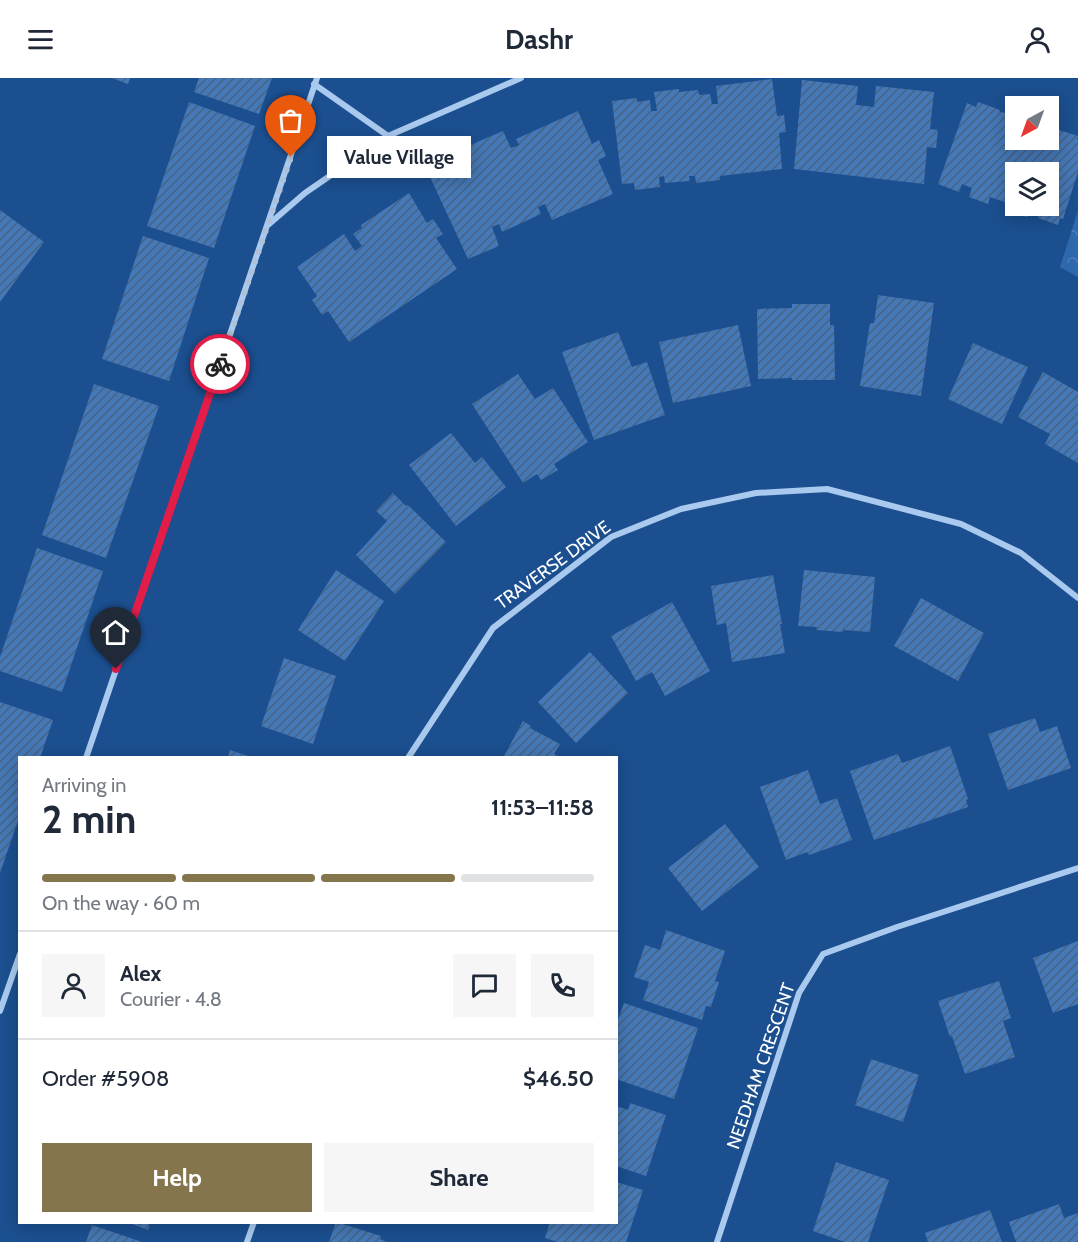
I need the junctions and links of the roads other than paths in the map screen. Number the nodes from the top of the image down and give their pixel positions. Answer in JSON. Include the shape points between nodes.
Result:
{"nodes":[{"id":1,"x":521,"y":78,"type":"edge"},
{"id":2,"x":315,"y":81,"type":"edge"},
{"id":3,"x":388,"y":136,"type":"junction"},
{"id":4,"x":267,"y":227,"type":"junction"},
{"id":5,"x":1078,"y":598,"type":"edge"},
{"id":6,"x":87,"y":756,"type":"edge"},
{"id":7,"x":409,"y":756,"type":"edge"},
{"id":8,"x":1078,"y":868,"type":"edge"},
{"id":9,"x":18,"y":960,"type":"edge"},
{"id":10,"x":0,"y":1011,"type":"edge"},
{"id":11,"x":253,"y":1224,"type":"edge"},
{"id":12,"x":247,"y":1242,"type":"edge"},
{"id":13,"x":717,"y":1242,"type":"edge"}],
"edges":[{"from":1,"to":3,"type":"street"},
{"from":2,"to":3,"type":"street"},
{"from":2,"to":4,"type":"street"},
{"from":3,"to":4,"type":"street","via":[[305,193]]},
{"from":4,"to":6,"type":"street"},
{"from":5,"to":7,"type":"street","name":"TRAVERSE DRIVE","via":[[1021,553],[961,524],[827,489],[756,493],[681,509],[611,537],[493,628]]},
{"from":8,"to":13,"type":"street","name":"NEEDHAM CRESCENT","via":[[823,954],[799,993]]},
{"from":9,"to":10,"type":"street"},
{"from":11,"to":12,"type":"street"}]}
